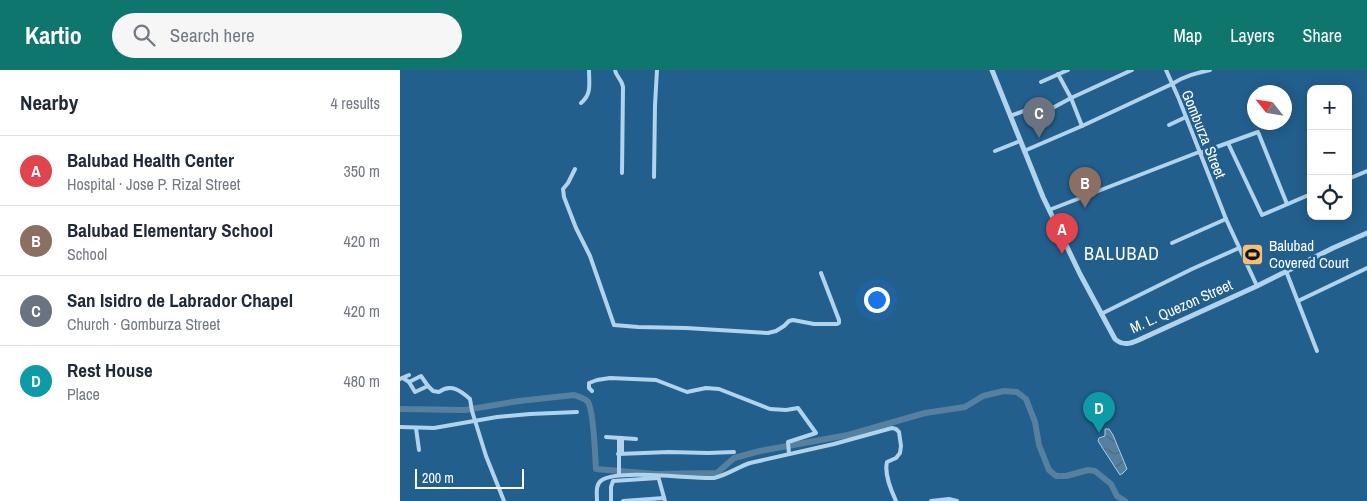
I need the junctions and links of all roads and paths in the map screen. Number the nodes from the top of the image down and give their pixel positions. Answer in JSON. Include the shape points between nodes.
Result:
{"nodes":[{"id":1,"x":589,"y":70,"type":"edge"},
{"id":2,"x":615,"y":70,"type":"edge"},
{"id":3,"x":657,"y":70,"type":"edge"},
{"id":4,"x":992,"y":70,"type":"edge"},
{"id":5,"x":1068,"y":70,"type":"edge"},
{"id":6,"x":1132,"y":70,"type":"edge"},
{"id":7,"x":1166,"y":70,"type":"edge"},
{"id":8,"x":1210,"y":70,"type":"edge"},
{"id":9,"x":1058,"y":74,"type":"junction"},
{"id":10,"x":1041,"y":82,"type":"dead end"},
{"id":11,"x":1172,"y":84,"type":"junction"},
{"id":12,"x":1071,"y":98,"type":"junction"},
{"id":13,"x":581,"y":103,"type":"dead end"},
{"id":14,"x":1010,"y":116,"type":"junction"},
{"id":15,"x":1186,"y":117,"type":"junction"},
{"id":16,"x":1169,"y":125,"type":"dead end"},
{"id":17,"x":1082,"y":126,"type":"junction"},
{"id":18,"x":1020,"y":141,"type":"junction"},
{"id":19,"x":1228,"y":143,"type":"junction"},
{"id":20,"x":995,"y":151,"type":"dead end"},
{"id":21,"x":1024,"y":152,"type":"junction"},
{"id":22,"x":1199,"y":153,"type":"junction"},
{"id":23,"x":575,"y":169,"type":"dead end"},
{"id":24,"x":1367,"y":171,"type":"edge"},
{"id":25,"x":622,"y":174,"type":"dead end"},
{"id":26,"x":654,"y":177,"type":"dead end"},
{"id":27,"x":1352,"y":177,"type":"edge"},
{"id":28,"x":1307,"y":196,"type":"edge"},
{"id":29,"x":1287,"y":204,"type":"junction"},
{"id":30,"x":1049,"y":210,"type":"junction"},
{"id":31,"x":1226,"y":219,"type":"junction"},
{"id":32,"x":1367,"y":233,"type":"edge"},
{"id":33,"x":1172,"y":243,"type":"dead end"},
{"id":34,"x":1240,"y":248,"type":"junction"},
{"id":35,"x":1367,"y":268,"type":"edge"},
{"id":36,"x":1286,"y":270,"type":"junction"},
{"id":37,"x":821,"y":273,"type":"dead end"},
{"id":38,"x":1257,"y":286,"type":"junction"},
{"id":39,"x":1298,"y":301,"type":"junction"},
{"id":40,"x":1101,"y":314,"type":"junction"},
{"id":41,"x":1318,"y":351,"type":"dead end"},
{"id":42,"x":409,"y":375,"type":"dead end"},
{"id":43,"x":402,"y":378,"type":"edge"},
{"id":44,"x":409,"y":382,"type":"junction"},
{"id":45,"x":428,"y":386,"type":"junction"},
{"id":46,"x":592,"y":391,"type":"dead end"},
{"id":47,"x":577,"y":412,"type":"dead end"},
{"id":48,"x":475,"y":421,"type":"junction"},
{"id":49,"x":400,"y":428,"type":"edge"},
{"id":50,"x":416,"y":428,"type":"junction"},
{"id":51,"x":606,"y":437,"type":"dead end"},
{"id":52,"x":620,"y":438,"type":"junction"},
{"id":53,"x":636,"y":438,"type":"dead end"},
{"id":54,"x":419,"y":450,"type":"dead end"},
{"id":55,"x":734,"y":452,"type":"dead end"},
{"id":56,"x":789,"y":452,"type":"junction"},
{"id":57,"x":620,"y":454,"type":"junction"},
{"id":58,"x":619,"y":474,"type":"junction"},
{"id":59,"x":659,"y":477,"type":"junction"},
{"id":60,"x":664,"y":500,"type":"edge"},
{"id":61,"x":504,"y":501,"type":"edge"},
{"id":62,"x":597,"y":501,"type":"edge"},
{"id":63,"x":611,"y":501,"type":"edge"},
{"id":64,"x":624,"y":501,"type":"edge"},
{"id":65,"x":896,"y":501,"type":"edge"},
{"id":66,"x":931,"y":501,"type":"edge"},
{"id":67,"x":957,"y":501,"type":"edge"}],
"edges":[{"from":1,"to":13,"type":"street","via":[[589,93]]},
{"from":2,"to":25,"type":"street","via":[[623,88]]},
{"from":3,"to":26,"type":"street"},
{"from":4,"to":14,"type":"street","name":"M. L. Quezon Street"},
{"from":5,"to":9,"type":"street"},
{"from":6,"to":12,"type":"street"},
{"from":7,"to":11,"type":"street"},
{"from":8,"to":11,"type":"street"},
{"from":9,"to":10,"type":"street"},
{"from":9,"to":12,"type":"street"},
{"from":11,"to":15,"type":"street","name":"Gomburza Street"},
{"from":11,"to":17,"type":"street","name":"Gomburza Street"},
{"from":12,"to":14,"type":"street","via":[[1047,111],[1032,108]]},
{"from":12,"to":17,"type":"street"},
{"from":14,"to":18,"type":"street","name":"M. L. Quezon Street"},
{"from":15,"to":16,"type":"street"},
{"from":15,"to":22,"type":"street","name":"Gomburza Street"},
{"from":17,"to":21,"type":"street","name":"Gomburza Street"},
{"from":18,"to":20,"type":"street"},
{"from":18,"to":21,"type":"street","name":"M. L. Quezon Street"},
{"from":19,"to":22,"type":"street"},
{"from":19,"to":29,"type":"street","via":[[1262,215]]},
{"from":19,"to":29,"type":"street","via":[[1258,132]]},
{"from":21,"to":30,"type":"street","name":"M. L. Quezon Street"},
{"from":22,"to":30,"type":"street"},
{"from":22,"to":31,"type":"street","name":"Gomburza Street"},
{"from":23,"to":37,"type":"street","via":[[563,189],[564,197],[590,256],[614,325],[768,333],[776,332],[793,320],[837,324],[839,320]]},
{"from":24,"to":27,"type":"street"},
{"from":28,"to":29,"type":"street"},
{"from":30,"to":40,"type":"street","name":"M. L. Quezon Street"},
{"from":31,"to":33,"type":"street"},
{"from":31,"to":34,"type":"street","name":"Gomburza Street"},
{"from":32,"to":36,"type":"street","name":"M. L. Quezon Street"},
{"from":34,"to":38,"type":"street","name":"Gomburza Street"},
{"from":34,"to":40,"type":"street"},
{"from":35,"to":39,"type":"street"},
{"from":36,"to":38,"type":"street","name":"M. L. Quezon Street"},
{"from":36,"to":39,"type":"street"},
{"from":38,"to":40,"type":"street","name":"M. L. Quezon Street","via":[[1127,344],[1115,339]]},
{"from":39,"to":41,"type":"street"},
{"from":42,"to":43,"type":"street"},
{"from":43,"to":44,"type":"street"},
{"from":44,"to":45,"type":"street","via":[[421,376]]},
{"from":44,"to":45,"type":"street","via":[[415,392]]},
{"from":45,"to":48,"type":"street","via":[[439,392],[445,388],[461,391],[470,399]]},
{"from":46,"to":56,"type":"street","via":[[589,383],[603,379],[653,379],[687,392],[702,388],[719,389],[770,409],[798,408],[816,433],[789,442]]},
{"from":47,"to":48,"type":"street"},
{"from":48,"to":50,"type":"street","via":[[440,428]]},
{"from":48,"to":61,"type":"street"},
{"from":49,"to":50,"type":"street"},
{"from":50,"to":54,"type":"street"},
{"from":51,"to":52,"type":"street"},
{"from":52,"to":53,"type":"street"},
{"from":52,"to":57,"type":"street"},
{"from":55,"to":57,"type":"street"},
{"from":56,"to":59,"type":"street","via":[[714,478]]},
{"from":56,"to":65,"type":"street","via":[[896,428],[900,434],[900,451],[886,466]]},
{"from":57,"to":58,"type":"street"},
{"from":58,"to":59,"type":"street"},
{"from":58,"to":62,"type":"street","via":[[601,481],[597,488]]},
{"from":59,"to":60,"type":"street"},
{"from":59,"to":63,"type":"street","via":[[613,482]]},
{"from":60,"to":64,"type":"street"},
{"from":66,"to":67,"type":"street"}]}
